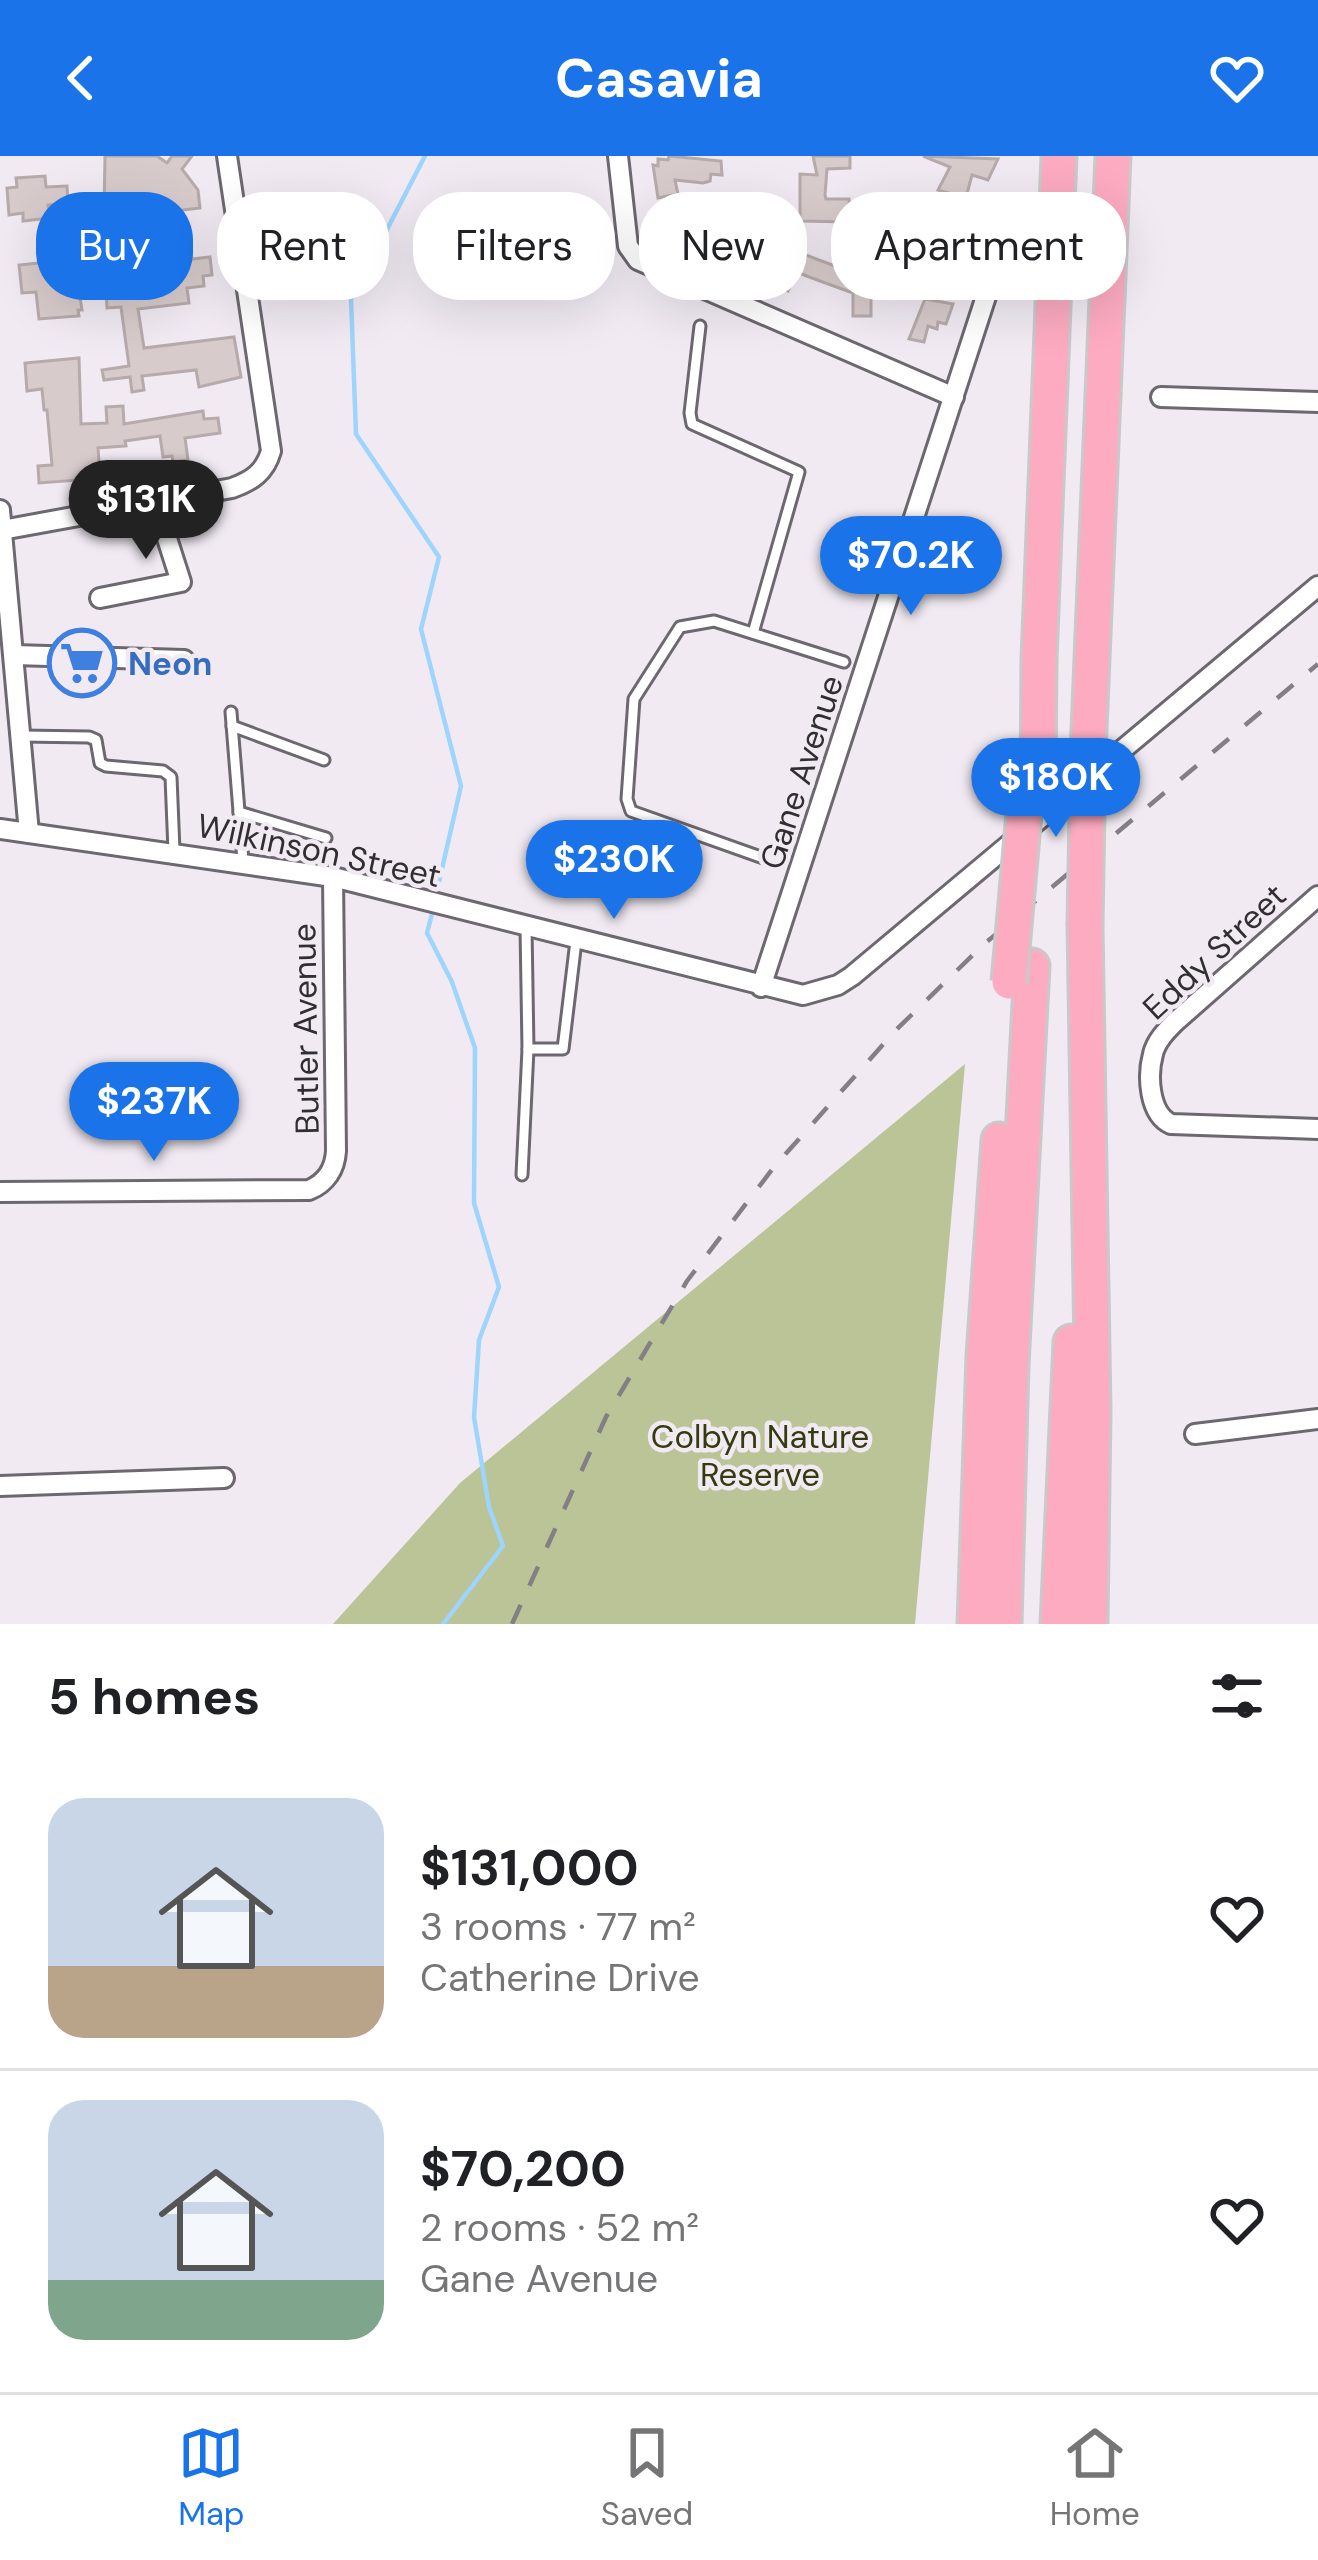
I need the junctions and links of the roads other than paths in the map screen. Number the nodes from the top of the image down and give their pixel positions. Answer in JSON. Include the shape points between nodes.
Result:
{"nodes":[{"id":1,"x":227,"y":156,"type":"edge"},
{"id":2,"x":618,"y":156,"type":"edge"},
{"id":3,"x":1059,"y":156,"type":"edge"},
{"id":4,"x":1113,"y":156,"type":"edge"},
{"id":5,"x":985,"y":300,"type":"edge"},
{"id":6,"x":700,"y":326,"type":"dead end"},
{"id":7,"x":954,"y":397,"type":"junction"},
{"id":8,"x":1161,"y":397,"type":"dead end"},
{"id":9,"x":1318,"y":402,"type":"edge"},
{"id":10,"x":156,"y":504,"type":"junction"},
{"id":11,"x":1,"y":520,"type":"edge"},
{"id":12,"x":1318,"y":586,"type":"edge"},
{"id":13,"x":100,"y":598,"type":"dead end"},
{"id":14,"x":754,"y":633,"type":"junction"},
{"id":15,"x":14,"y":655,"type":"junction"},
{"id":16,"x":184,"y":660,"type":"dead end"},
{"id":17,"x":844,"y":662,"type":"dead end"},
{"id":18,"x":231,"y":712,"type":"dead end"},
{"id":19,"x":232,"y":726,"type":"junction"},
{"id":20,"x":21,"y":736,"type":"junction"},
{"id":21,"x":324,"y":760,"type":"dead end"},
{"id":22,"x":239,"y":812,"type":"junction"},
{"id":23,"x":0,"y":829,"type":"edge"},
{"id":24,"x":29,"y":833,"type":"junction"},
{"id":25,"x":326,"y":838,"type":"dead end"},
{"id":26,"x":174,"y":851,"type":"junction"},
{"id":27,"x":769,"y":860,"type":"dead end"},
{"id":28,"x":243,"y":861,"type":"junction"},
{"id":29,"x":334,"y":877,"type":"junction"},
{"id":30,"x":1318,"y":896,"type":"edge"},
{"id":31,"x":526,"y":927,"type":"junction"},
{"id":32,"x":576,"y":940,"type":"junction"},
{"id":33,"x":1021,"y":974,"type":"junction"},
{"id":34,"x":1085,"y":981,"type":"junction"},
{"id":35,"x":761,"y":987,"type":"junction"},
{"id":36,"x":528,"y":1049,"type":"junction"},
{"id":37,"x":1318,"y":1129,"type":"edge"},
{"id":38,"x":522,"y":1175,"type":"dead end"},
{"id":39,"x":0,"y":1192,"type":"edge"},
{"id":40,"x":1318,"y":1419,"type":"edge"},
{"id":41,"x":1195,"y":1434,"type":"dead end"},
{"id":42,"x":224,"y":1478,"type":"dead end"},
{"id":43,"x":0,"y":1486,"type":"edge"},
{"id":44,"x":975,"y":1624,"type":"edge"},
{"id":45,"x":1004,"y":1624,"type":"edge"},
{"id":46,"x":1058,"y":1624,"type":"edge"},
{"id":47,"x":1090,"y":1624,"type":"edge"}],
"edges":[{"from":1,"to":10,"type":"street","via":[[271,451],[250,482]]},
{"from":2,"to":7,"type":"street","via":[[631,253],[649,267]]},
{"from":3,"to":33,"type":"highway"},
{"from":4,"to":34,"type":"highway","bridge":true},
{"from":5,"to":7,"type":"street","name":"Gane Avenue"},
{"from":6,"to":14,"type":"lane","via":[[692,424],[799,472]]},
{"from":7,"to":35,"type":"street","name":"Gane Avenue"},
{"from":8,"to":9,"type":"street"},
{"from":10,"to":11,"type":"street"},
{"from":10,"to":13,"type":"street","via":[[181,582]]},
{"from":11,"to":15,"type":"street"},
{"from":12,"to":35,"type":"street","name":"Wilkinson Street","via":[[845,981],[803,995]]},
{"from":14,"to":17,"type":"lane"},
{"from":14,"to":27,"type":"lane","via":[[708,621],[673,633],[632,708],[627,799],[638,815]]},
{"from":15,"to":16,"type":"street"},
{"from":15,"to":20,"type":"street"},
{"from":18,"to":19,"type":"lane"},
{"from":19,"to":21,"type":"lane"},
{"from":19,"to":22,"type":"lane"},
{"from":20,"to":24,"type":"street"},
{"from":20,"to":26,"type":"lane","via":[[88,737],[106,766],[171,777]]},
{"from":22,"to":25,"type":"lane"},
{"from":22,"to":28,"type":"lane"},
{"from":23,"to":24,"type":"street","name":"Wilkinson Street"},
{"from":24,"to":26,"type":"street","name":"Wilkinson Street"},
{"from":26,"to":28,"type":"street","name":"Wilkinson Street"},
{"from":28,"to":29,"type":"street","name":"Wilkinson Street"},
{"from":29,"to":31,"type":"street","name":"Wilkinson Street"},
{"from":29,"to":39,"type":"street","name":"Butler Avenue","via":[[336,1151],[326,1177],[310,1190]]},
{"from":30,"to":37,"type":"street","name":"Eddy Street","via":[[1165,1033],[1152,1058],[1162,1120]]},
{"from":31,"to":32,"type":"street","name":"Wilkinson Street"},
{"from":31,"to":36,"type":"lane"},
{"from":32,"to":35,"type":"street","name":"Wilkinson Street"},
{"from":32,"to":36,"type":"lane","via":[[563,1048]]},
{"from":33,"to":44,"type":"highway","via":[[984,1356]]},
{"from":33,"to":45,"type":"highway"},
{"from":34,"to":46,"type":"highway"},
{"from":34,"to":47,"type":"highway"},
{"from":36,"to":38,"type":"lane"},
{"from":40,"to":41,"type":"street"},
{"from":42,"to":43,"type":"street"}]}
